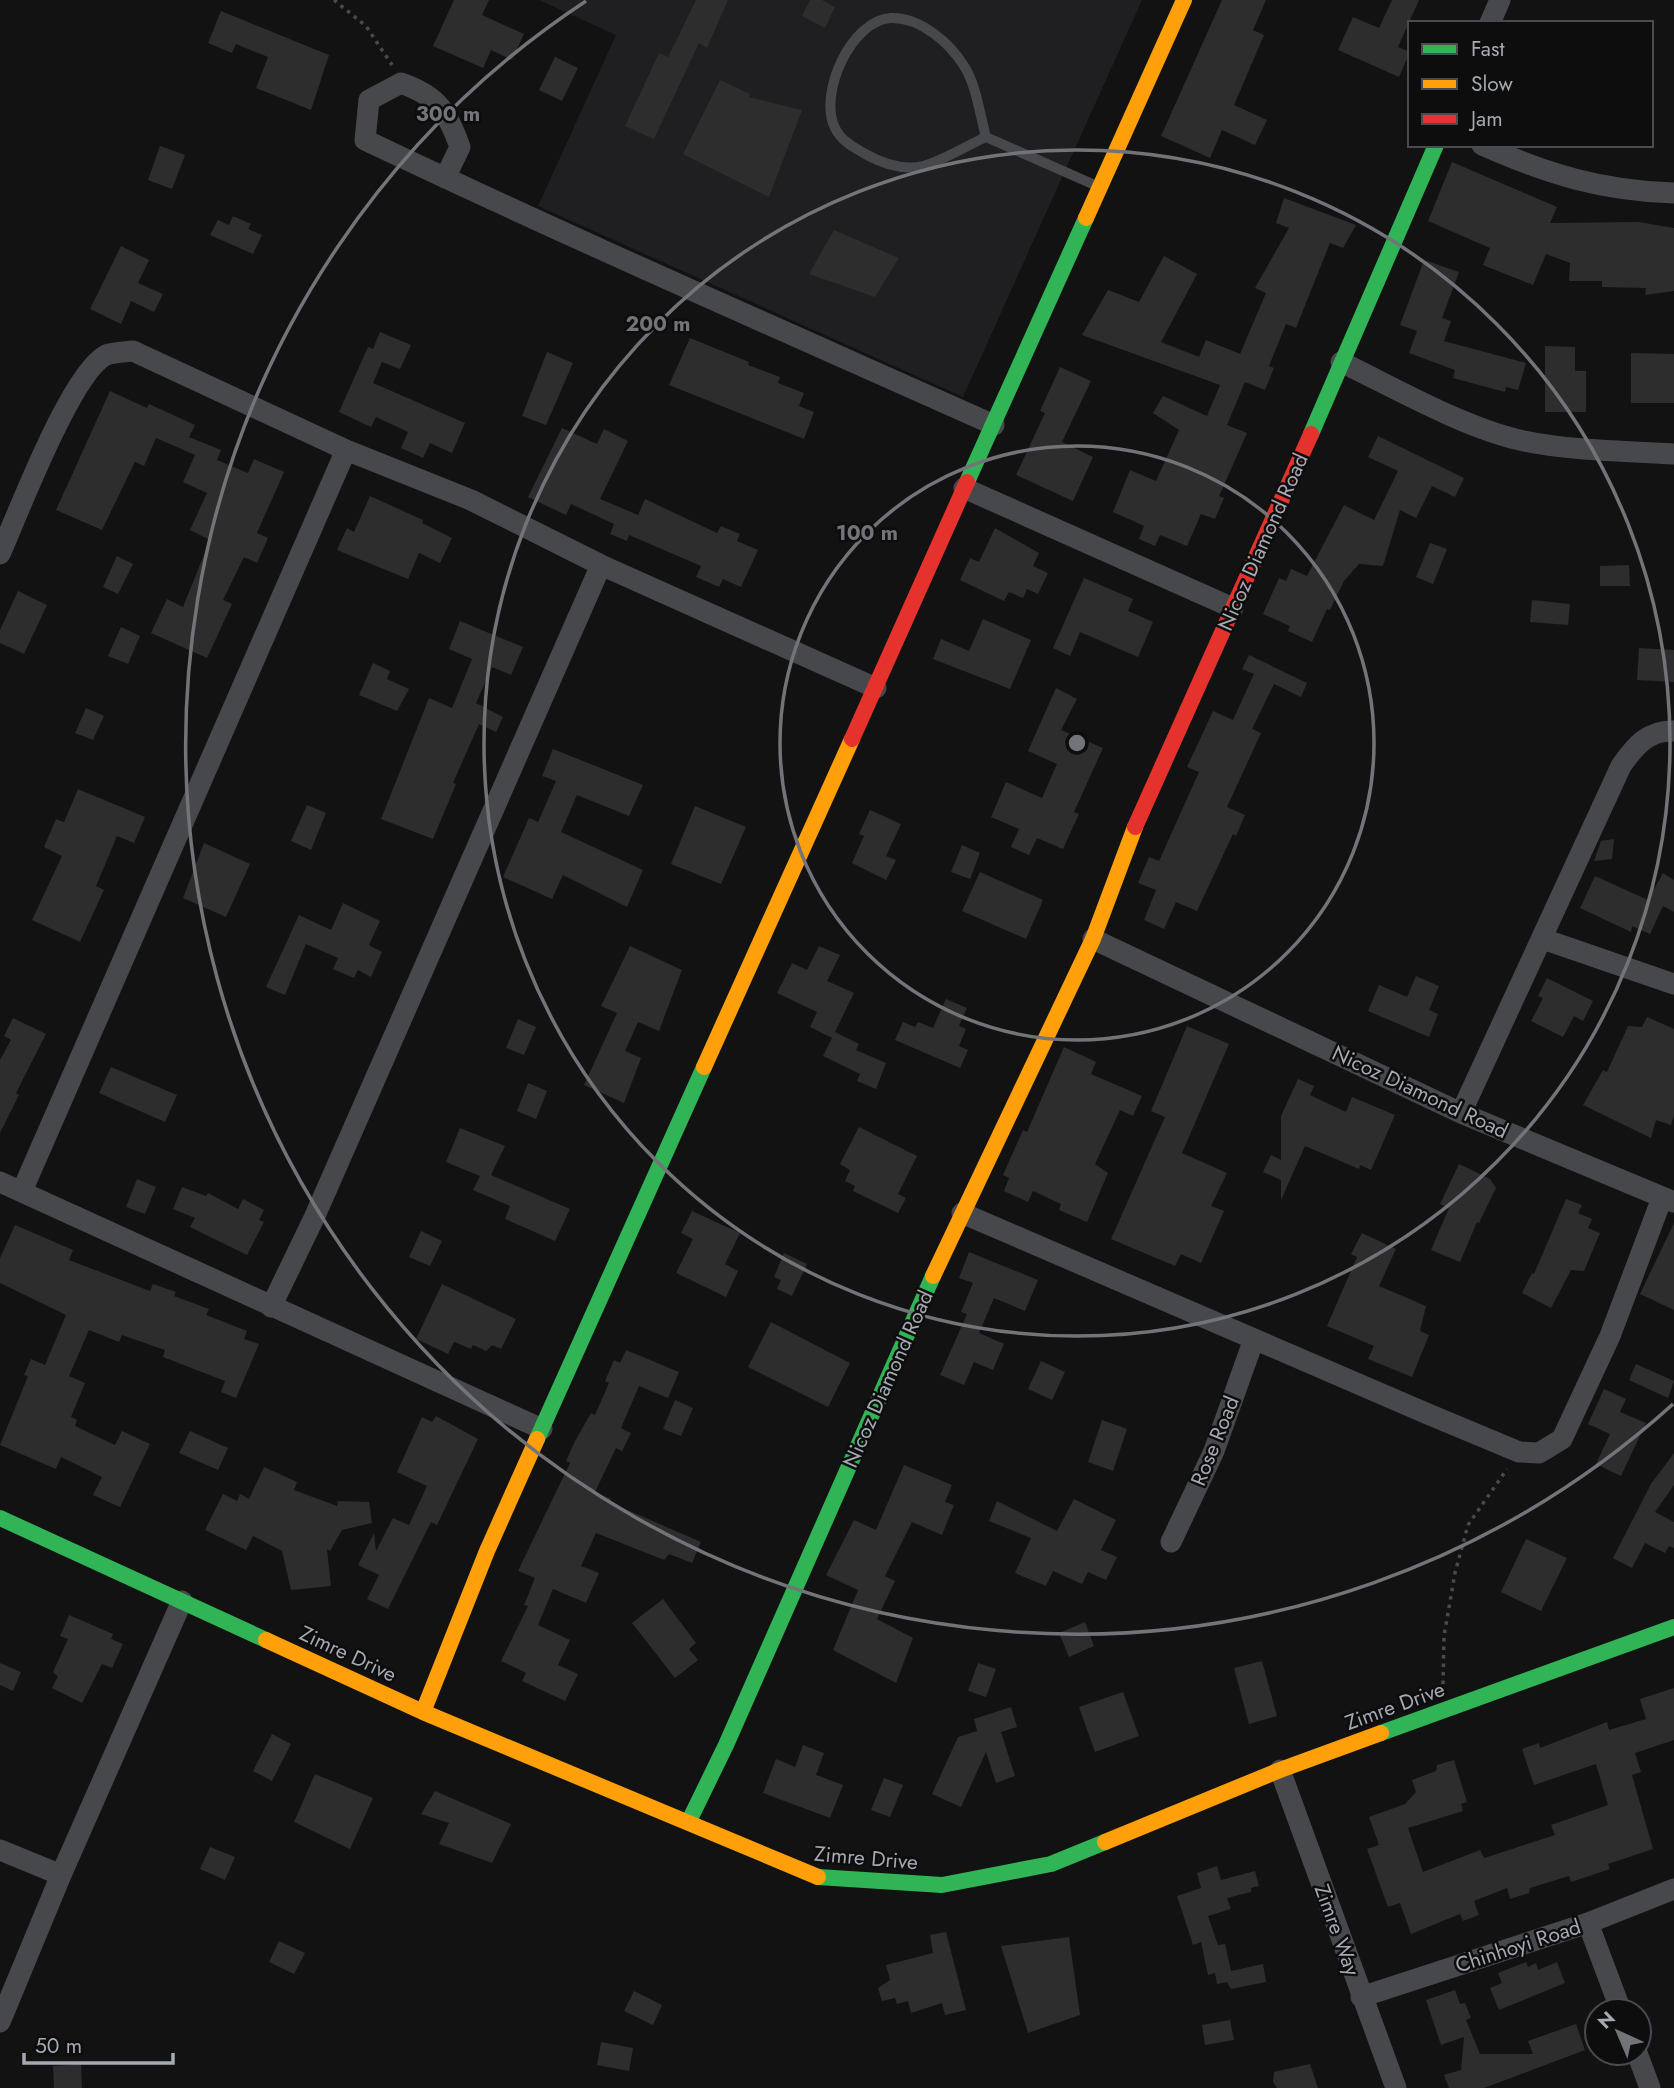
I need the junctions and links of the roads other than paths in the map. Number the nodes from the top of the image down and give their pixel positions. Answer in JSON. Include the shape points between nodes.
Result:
{"nodes":[{"id":1,"x":1184,"y":0,"type":"edge"},
{"id":2,"x":1500,"y":0,"type":"edge"},
{"id":3,"x":1491,"y":21,"type":"edge"},
{"id":4,"x":986,"y":137,"type":"junction"},
{"id":5,"x":1435,"y":147,"type":"edge"},
{"id":6,"x":1486,"y":147,"type":"edge"},
{"id":7,"x":445,"y":178,"type":"junction"},
{"id":8,"x":1100,"y":188,"type":"junction"},
{"id":9,"x":1674,"y":193,"type":"edge"},
{"id":10,"x":1341,"y":362,"type":"junction"},
{"id":11,"x":994,"y":425,"type":"junction"},
{"id":12,"x":346,"y":450,"type":"junction"},
{"id":13,"x":1674,"y":454,"type":"edge"},
{"id":14,"x":964,"y":488,"type":"junction"},
{"id":15,"x":0,"y":554,"type":"edge"},
{"id":16,"x":601,"y":565,"type":"junction"},
{"id":17,"x":1233,"y":608,"type":"junction"},
{"id":18,"x":876,"y":688,"type":"junction"},
{"id":19,"x":1674,"y":731,"type":"edge"},
{"id":20,"x":1093,"y":939,"type":"junction"},
{"id":21,"x":1543,"y":939,"type":"junction"},
{"id":22,"x":1674,"y":984,"type":"edge"},
{"id":23,"x":1461,"y":1113,"type":"junction"},
{"id":24,"x":0,"y":1182,"type":"edge"},
{"id":25,"x":22,"y":1191,"type":"junction"},
{"id":26,"x":1668,"y":1200,"type":"edge"},
{"id":27,"x":962,"y":1213,"type":"junction"},
{"id":28,"x":271,"y":1307,"type":"junction"},
{"id":29,"x":1254,"y":1339,"type":"junction"},
{"id":30,"x":542,"y":1429,"type":"junction"},
{"id":31,"x":0,"y":1518,"type":"edge"},
{"id":32,"x":1171,"y":1542,"type":"dead end"},
{"id":33,"x":182,"y":1601,"type":"junction"},
{"id":34,"x":1674,"y":1627,"type":"edge"},
{"id":35,"x":423,"y":1712,"type":"junction"},
{"id":36,"x":1280,"y":1770,"type":"junction"},
{"id":37,"x":689,"y":1821,"type":"junction"},
{"id":38,"x":0,"y":1850,"type":"edge"},
{"id":39,"x":61,"y":1875,"type":"junction"},
{"id":40,"x":1674,"y":1889,"type":"edge"},
{"id":41,"x":1588,"y":1923,"type":"junction"},
{"id":42,"x":1361,"y":1997,"type":"junction"},
{"id":43,"x":1616,"y":1997,"type":"edge"},
{"id":44,"x":0,"y":2022,"type":"edge"},
{"id":45,"x":1642,"y":2067,"type":"edge"},
{"id":46,"x":1396,"y":2088,"type":"edge"},
{"id":47,"x":1650,"y":2088,"type":"edge"}],
"edges":[{"from":1,"to":8,"type":"street"},
{"from":2,"to":3,"type":"street"},
{"from":4,"to":4,"type":"lane","via":[[966,68],[942,38],[910,22],[891,18],[868,27],[845,56],[830,86],[829,109],[835,130],[849,145],[880,162],[902,168],[923,166]]},
{"from":4,"to":8,"type":"lane"},
{"from":5,"to":10,"type":"street","name":"Nicoz Diamond Road"},
{"from":6,"to":9,"type":"street","via":[[1587,185]]},
{"from":7,"to":7,"type":"street","via":[[460,147],[447,112],[422,91],[401,83],[369,100],[365,140]]},
{"from":7,"to":11,"type":"street"},
{"from":8,"to":11,"type":"street"},
{"from":10,"to":13,"type":"street","via":[[1461,418],[1521,440],[1569,448]]},
{"from":10,"to":17,"type":"street","name":"Nicoz Diamond Road"},
{"from":11,"to":14,"type":"street"},
{"from":12,"to":15,"type":"street","via":[[133,351],[106,355],[87,374],[68,406]]},
{"from":12,"to":16,"type":"street","via":[[471,500]]},
{"from":12,"to":25,"type":"street"},
{"from":14,"to":17,"type":"street"},
{"from":14,"to":18,"type":"street"},
{"from":16,"to":18,"type":"street"},
{"from":16,"to":28,"type":"street"},
{"from":17,"to":20,"type":"street","name":"Nicoz Diamond Road","via":[[1144,803]]},
{"from":18,"to":30,"type":"street"},
{"from":19,"to":21,"type":"street","via":[[1660,730],[1637,743],[1622,766]]},
{"from":20,"to":23,"type":"street","name":"Nicoz Diamond Road"},
{"from":20,"to":27,"type":"street","name":"Nicoz Diamond Road"},
{"from":21,"to":22,"type":"street"},
{"from":21,"to":23,"type":"street"},
{"from":23,"to":26,"type":"street","name":"Nicoz Diamond Road"},
{"from":24,"to":25,"type":"street"},
{"from":25,"to":28,"type":"street"},
{"from":26,"to":29,"type":"street","via":[[1562,1439],[1539,1452],[1518,1452]]},
{"from":27,"to":29,"type":"street"},
{"from":27,"to":37,"type":"street","name":"Nicoz Diamond Road"},
{"from":28,"to":30,"type":"street"},
{"from":29,"to":32,"type":"street","name":"Rose Road","via":[[1214,1451]]},
{"from":30,"to":35,"type":"street"},
{"from":31,"to":33,"type":"street","name":"Zimre Drive"},
{"from":33,"to":35,"type":"street","name":"Zimre Drive"},
{"from":33,"to":39,"type":"street"},
{"from":34,"to":36,"type":"street","name":"Zimre Drive"},
{"from":35,"to":37,"type":"street","name":"Zimre Drive"},
{"from":36,"to":37,"type":"street","name":"Zimre Drive","via":[[1051,1864],[942,1885],[812,1877]]},
{"from":36,"to":42,"type":"street","name":"Zimre Way"},
{"from":38,"to":39,"type":"street"},
{"from":39,"to":44,"type":"street"},
{"from":40,"to":41,"type":"street","name":"Chinhoyi Road"},
{"from":41,"to":42,"type":"street","name":"Chinhoyi Road"},
{"from":41,"to":43,"type":"street"},
{"from":42,"to":46,"type":"street","name":"Zimre Way"},
{"from":45,"to":47,"type":"street"}]}
